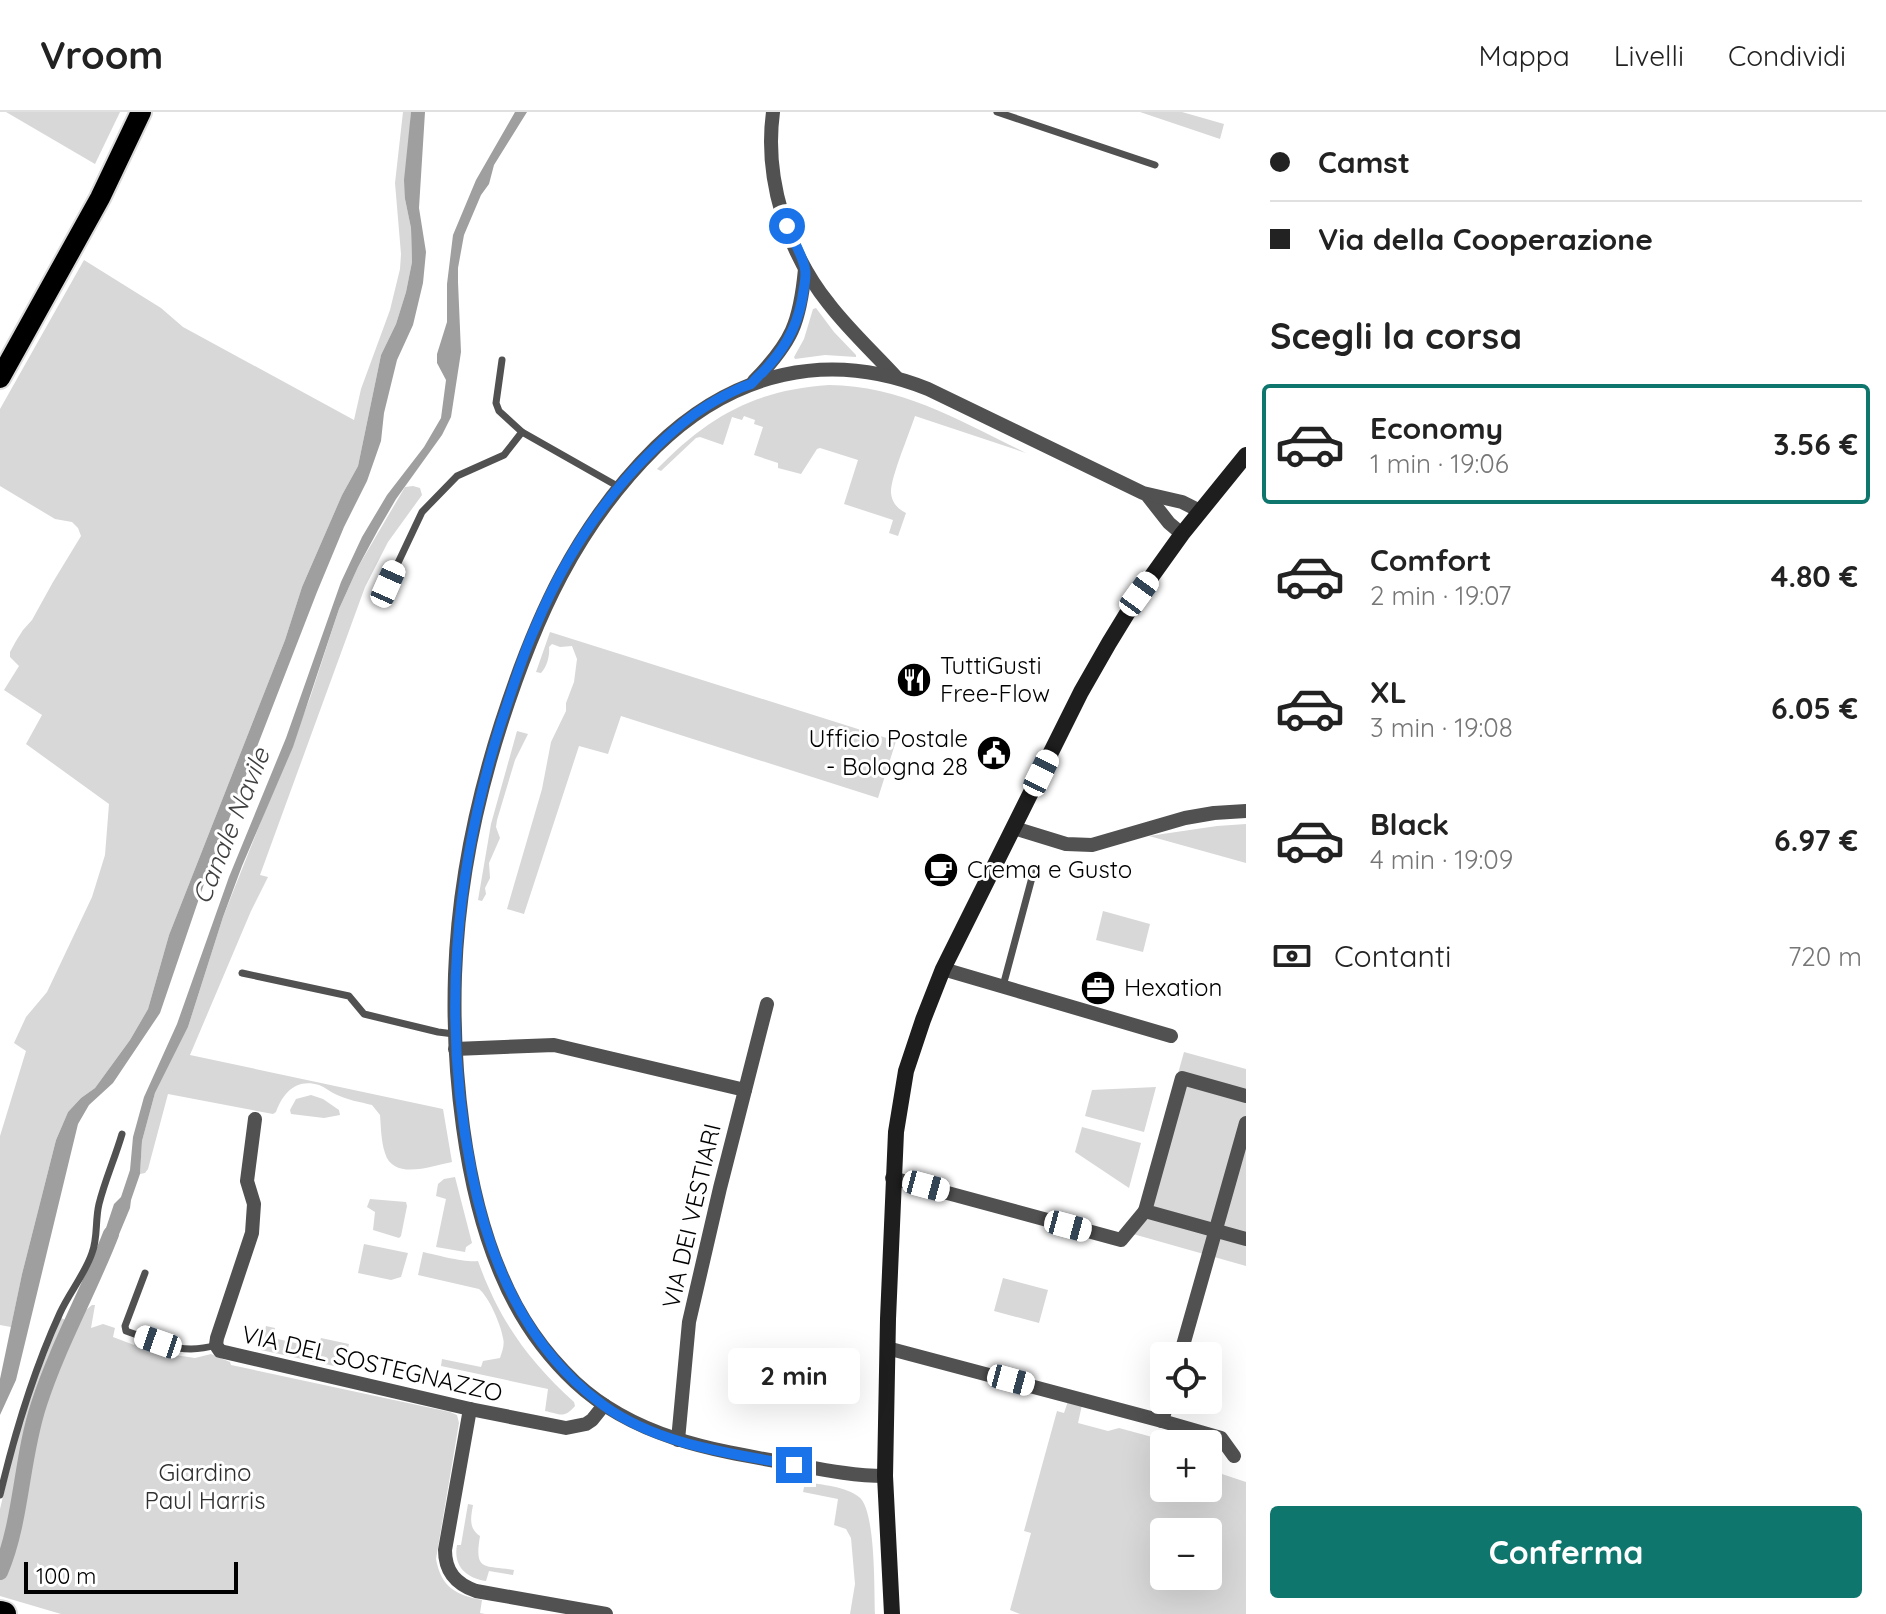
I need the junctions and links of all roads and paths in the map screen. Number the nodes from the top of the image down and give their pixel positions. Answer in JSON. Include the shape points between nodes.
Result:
{"nodes":[{"id":1,"x":141,"y":112,"type":"edge"},
{"id":2,"x":773,"y":112,"type":"edge"},
{"id":3,"x":997,"y":112,"type":"edge"},
{"id":4,"x":1155,"y":165,"type":"dead end"},
{"id":5,"x":805,"y":269,"type":"junction"},
{"id":6,"x":502,"y":360,"type":"dead end"},
{"id":7,"x":897,"y":377,"type":"junction"},
{"id":8,"x":0,"y":378,"type":"edge"},
{"id":9,"x":752,"y":383,"type":"junction"},
{"id":10,"x":522,"y":432,"type":"junction"},
{"id":11,"x":1246,"y":455,"type":"edge"},
{"id":12,"x":619,"y":487,"type":"junction"},
{"id":13,"x":1143,"y":493,"type":"junction"},
{"id":14,"x":1200,"y":511,"type":"junction"},
{"id":15,"x":1182,"y":534,"type":"junction"},
{"id":16,"x":388,"y":584,"type":"dead end"},
{"id":17,"x":1246,"y":811,"type":"edge"},
{"id":18,"x":1014,"y":828,"type":"junction"},
{"id":19,"x":1034,"y":870,"type":"dead end"},
{"id":20,"x":943,"y":969,"type":"junction"},
{"id":21,"x":242,"y":973,"type":"dead end"},
{"id":22,"x":1003,"y":986,"type":"junction"},
{"id":23,"x":767,"y":1004,"type":"dead end"},
{"id":24,"x":1171,"y":1036,"type":"dead end"},
{"id":25,"x":455,"y":1041,"type":"junction"},
{"id":26,"x":745,"y":1090,"type":"junction"},
{"id":27,"x":1246,"y":1096,"type":"edge"},
{"id":28,"x":255,"y":1119,"type":"dead end"},
{"id":29,"x":1246,"y":1123,"type":"edge"},
{"id":30,"x":122,"y":1134,"type":"dead end"},
{"id":31,"x":892,"y":1178,"type":"junction"},
{"id":32,"x":1145,"y":1211,"type":"junction"},
{"id":33,"x":1216,"y":1231,"type":"junction"},
{"id":34,"x":1246,"y":1239,"type":"edge"},
{"id":35,"x":145,"y":1273,"type":"dead end"},
{"id":36,"x":1184,"y":1342,"type":"edge"},
{"id":37,"x":216,"y":1345,"type":"junction"},
{"id":38,"x":887,"y":1348,"type":"junction"},
{"id":39,"x":604,"y":1405,"type":"junction"},
{"id":40,"x":470,"y":1409,"type":"junction"},
{"id":41,"x":1164,"y":1414,"type":"edge"},
{"id":42,"x":1162,"y":1421,"type":"junction"},
{"id":43,"x":678,"y":1440,"type":"junction"},
{"id":44,"x":1234,"y":1456,"type":"dead end"},
{"id":45,"x":885,"y":1476,"type":"junction"},
{"id":46,"x":0,"y":1495,"type":"edge"},
{"id":47,"x":606,"y":1614,"type":"edge"},
{"id":48,"x":892,"y":1614,"type":"edge"}],
"edges":[{"from":1,"to":8,"type":"main road","via":[[100,198]]},
{"from":2,"to":5,"type":"street","via":[[774,181]]},
{"from":3,"to":4,"type":"lane"},
{"from":5,"to":7,"type":"street","via":[[841,319]]},
{"from":5,"to":9,"type":"street","via":[[796,326],[779,355]]},
{"from":6,"to":10,"type":"lane","via":[[496,403]]},
{"from":7,"to":9,"type":"street","via":[[823,369]]},
{"from":7,"to":13,"type":"street"},
{"from":9,"to":12,"type":"street","via":[[681,424]]},
{"from":10,"to":12,"type":"lane"},
{"from":10,"to":16,"type":"lane","via":[[504,455],[452,480],[422,512]]},
{"from":11,"to":14,"type":"street"},
{"from":12,"to":25,"type":"street","via":[[554,587],[525,652],[495,744],[464,881],[456,947]]},
{"from":13,"to":14,"type":"street"},
{"from":13,"to":15,"type":"street"},
{"from":14,"to":15,"type":"street"},
{"from":15,"to":18,"type":"street","via":[[1109,643]]},
{"from":17,"to":18,"type":"street","via":[[1185,818],[1092,845],[1066,844]]},
{"from":18,"to":20,"type":"street"},
{"from":19,"to":22,"type":"lane"},
{"from":20,"to":22,"type":"street"},
{"from":20,"to":31,"type":"street","via":[[906,1071]]},
{"from":21,"to":25,"type":"lane","via":[[349,996],[364,1014]]},
{"from":22,"to":24,"type":"street"},
{"from":23,"to":26,"type":"street","name":"VIA DEI VESTIARI"},
{"from":25,"to":26,"type":"street","via":[[554,1045]]},
{"from":25,"to":39,"type":"street","via":[[474,1183],[502,1276],[543,1346]]},
{"from":26,"to":43,"type":"street","name":"VIA DEI VESTIARI","via":[[689,1322]]},
{"from":27,"to":32,"type":"street","via":[[1182,1078]]},
{"from":28,"to":37,"type":"street","name":"VIA DEL SOSTEGNAZZO","via":[[247,1181],[254,1204],[252,1233]]},
{"from":29,"to":33,"type":"street"},
{"from":30,"to":46,"type":"lane","via":[[104,1184],[94,1249],[33,1378]]},
{"from":31,"to":32,"type":"street","via":[[1121,1240]]},
{"from":31,"to":38,"type":"street"},
{"from":32,"to":33,"type":"street"},
{"from":33,"to":34,"type":"street"},
{"from":33,"to":36,"type":"street"},
{"from":35,"to":37,"type":"lane","via":[[126,1331],[179,1349]]},
{"from":37,"to":40,"type":"street","name":"VIA DEL SOSTEGNAZZO","via":[[231,1355]]},
{"from":38,"to":42,"type":"street"},
{"from":38,"to":45,"type":"street"},
{"from":39,"to":40,"type":"street","name":"VIA DEL SOSTEGNAZZO","via":[[592,1420],[573,1428]]},
{"from":39,"to":43,"type":"street"},
{"from":40,"to":47,"type":"street","via":[[445,1550],[447,1568],[458,1583],[476,1591]]},
{"from":41,"to":42,"type":"street"},
{"from":42,"to":44,"type":"street","via":[[1221,1438]]},
{"from":43,"to":45,"type":"street","via":[[757,1458]]},
{"from":45,"to":48,"type":"street"}]}
